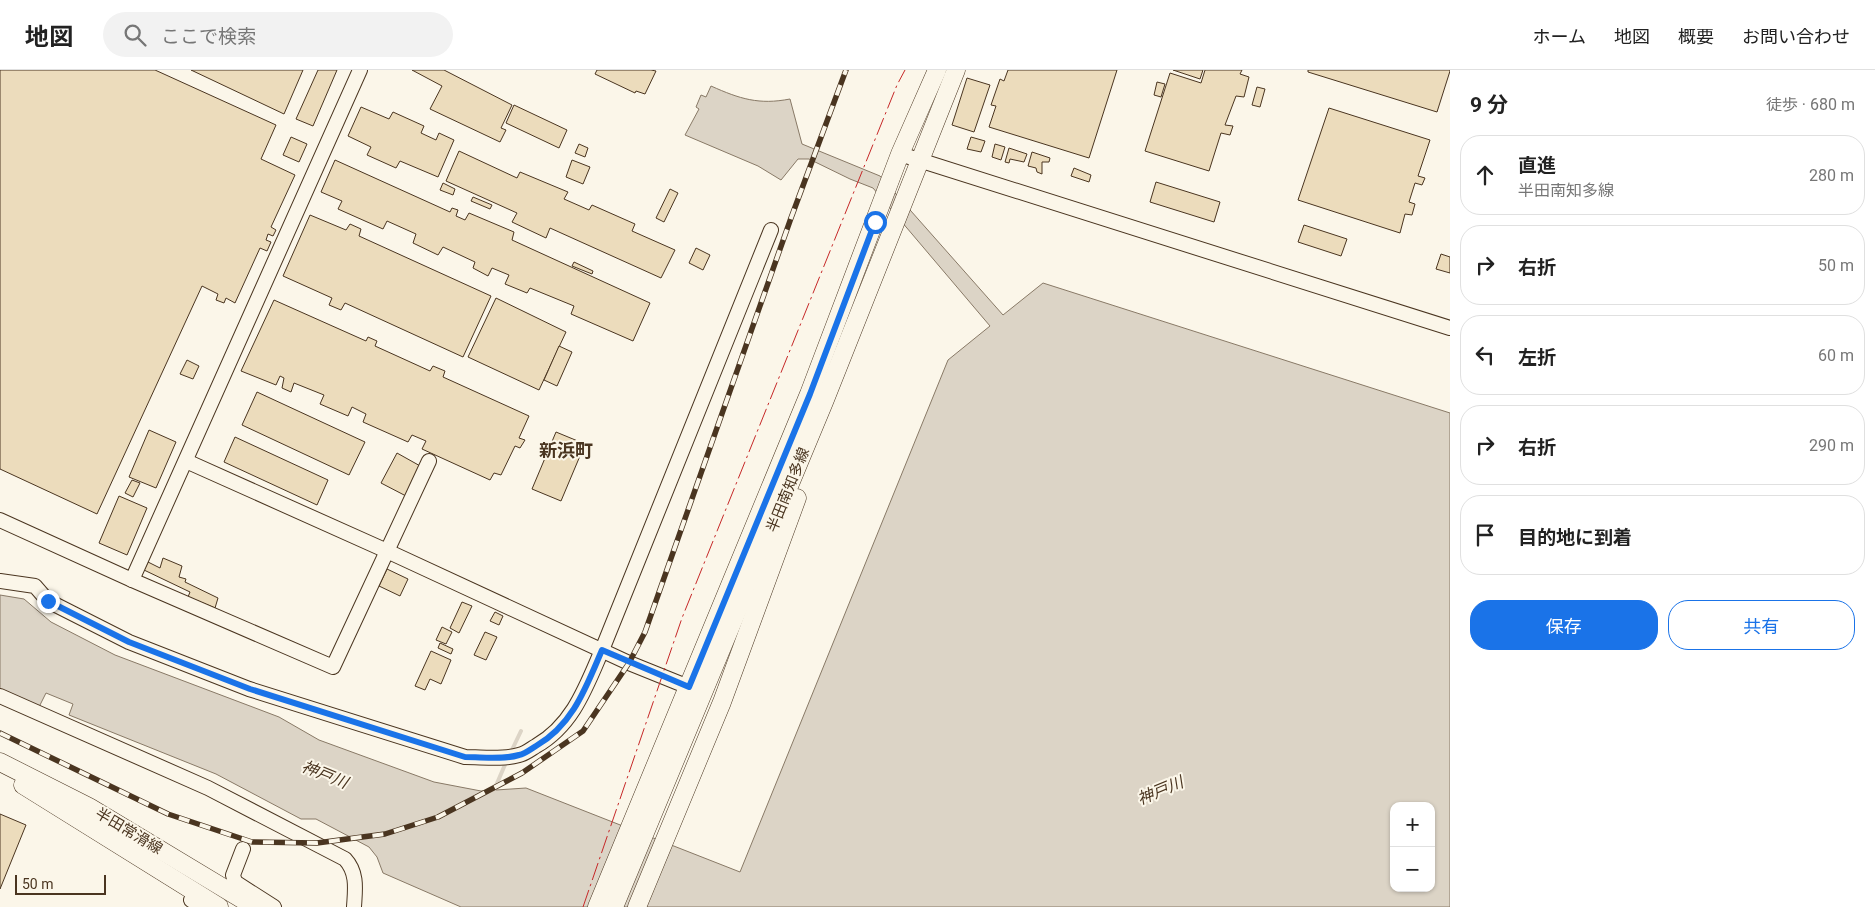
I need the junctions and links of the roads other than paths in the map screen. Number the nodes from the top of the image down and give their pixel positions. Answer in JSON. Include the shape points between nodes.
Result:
{"nodes":[{"id":1,"x":360,"y":70,"type":"edge"},
{"id":2,"x":936,"y":70,"type":"edge"},
{"id":3,"x":956,"y":70,"type":"edge"},
{"id":4,"x":900,"y":154,"type":"junction"},
{"id":5,"x":919,"y":161,"type":"junction"},
{"id":6,"x":771,"y":230,"type":"dead end"},
{"id":7,"x":1450,"y":328,"type":"edge"},
{"id":8,"x":824,"y":402,"type":"junction"},
{"id":9,"x":186,"y":461,"type":"junction"},
{"id":10,"x":430,"y":461,"type":"dead end"},
{"id":11,"x":0,"y":520,"type":"edge"},
{"id":12,"x":386,"y":551,"type":"junction"},
{"id":13,"x":132,"y":580,"type":"junction"},
{"id":14,"x":0,"y":581,"type":"edge"},
{"id":15,"x":602,"y":650,"type":"junction"},
{"id":16,"x":696,"y":690,"type":"junction"},
{"id":17,"x":0,"y":696,"type":"edge"},
{"id":18,"x":0,"y":762,"type":"edge"},
{"id":19,"x":0,"y":773,"type":"edge"},
{"id":20,"x":24,"y":785,"type":"junction"},
{"id":21,"x":647,"y":808,"type":"junction"},
{"id":22,"x":243,"y":849,"type":"dead end"},
{"id":23,"x":195,"y":899,"type":"edge"},
{"id":24,"x":219,"y":907,"type":"edge"},
{"id":25,"x":240,"y":907,"type":"edge"},
{"id":26,"x":255,"y":907,"type":"edge"},
{"id":27,"x":274,"y":907,"type":"edge"},
{"id":28,"x":354,"y":907,"type":"edge"},
{"id":29,"x":597,"y":907,"type":"edge"},
{"id":30,"x":614,"y":907,"type":"edge"},
{"id":31,"x":637,"y":907,"type":"edge"}],
"edges":[{"from":1,"to":9,"type":"street"},
{"from":2,"to":4,"type":"main road","name":"半田南知多線"},
{"from":3,"to":5,"type":"main road","name":"半田南知多線"},
{"from":4,"to":5,"type":"street"},
{"from":4,"to":16,"type":"main road","name":"半田南知多線"},
{"from":5,"to":7,"type":"street"},
{"from":5,"to":8,"type":"main road","name":"半田南知多線"},
{"from":6,"to":15,"type":"street"},
{"from":8,"to":16,"type":"main road","name":"半田南知多線"},
{"from":8,"to":31,"type":"main road","via":[[808,467],[722,702]]},
{"from":9,"to":12,"type":"street"},
{"from":9,"to":13,"type":"street"},
{"from":10,"to":12,"type":"street"},
{"from":11,"to":13,"type":"street"},
{"from":12,"to":13,"type":"street","via":[[333,667]]},
{"from":12,"to":15,"type":"street"},
{"from":14,"to":15,"type":"street","via":[[35,586],[48,601],[129,642],[250,689],[465,757],[520,755],[564,725],[578,703]]},
{"from":15,"to":16,"type":"street"},
{"from":16,"to":21,"type":"main road","name":"半田南知多線"},
{"from":17,"to":28,"type":"street","via":[[208,788],[345,859],[355,877]]},
{"from":18,"to":26,"type":"main road","name":"半田常滑線","via":[[90,807]]},
{"from":19,"to":20,"type":"main road","name":"半田常滑線"},
{"from":20,"to":23,"type":"main road"},
{"from":20,"to":25,"type":"main road","name":"半田常滑線","via":[[84,816]]},
{"from":21,"to":29,"type":"main road","name":"半田南知多線"},
{"from":21,"to":30,"type":"main road","name":"半田南知多線"},
{"from":22,"to":27,"type":"street","via":[[232,875],[235,882]]},
{"from":23,"to":24,"type":"main road"}]}
